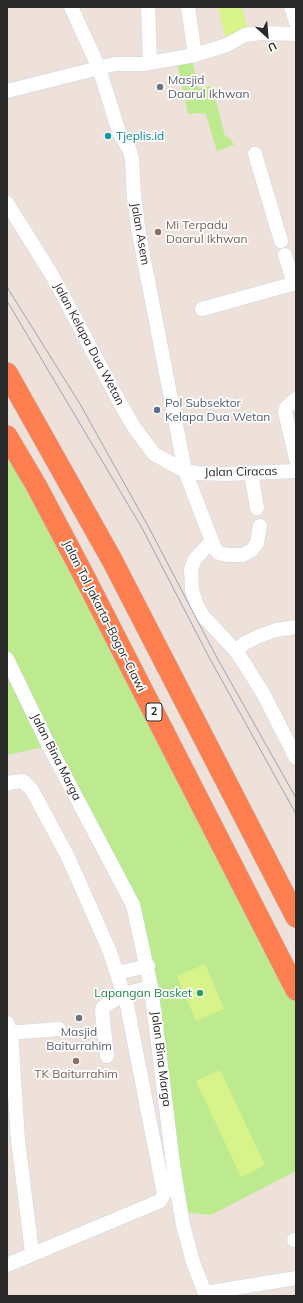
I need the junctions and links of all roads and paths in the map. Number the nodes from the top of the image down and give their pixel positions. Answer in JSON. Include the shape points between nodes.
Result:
{"nodes":[{"id":1,"x":71,"y":7,"type":"edge"},
{"id":2,"x":148,"y":7,"type":"edge"},
{"id":3,"x":188,"y":7,"type":"edge"},
{"id":4,"x":292,"y":7,"type":"edge"},
{"id":5,"x":296,"y":22,"type":"edge"},
{"id":6,"x":296,"y":34,"type":"edge"},
{"id":7,"x":195,"y":55,"type":"junction"},
{"id":8,"x":150,"y":63,"type":"junction"},
{"id":9,"x":99,"y":68,"type":"junction"},
{"id":10,"x":7,"y":91,"type":"edge"},
{"id":11,"x":255,"y":154,"type":"dead end"},
{"id":12,"x":7,"y":203,"type":"edge"},
{"id":13,"x":281,"y":241,"type":"dead end"},
{"id":14,"x":286,"y":255,"type":"dead end"},
{"id":15,"x":295,"y":284,"type":"edge"},
{"id":16,"x":202,"y":309,"type":"dead end"},
{"id":17,"x":7,"y":373,"type":"edge"},
{"id":18,"x":296,"y":399,"type":"edge"},
{"id":19,"x":7,"y":436,"type":"edge"},
{"id":20,"x":296,"y":460,"type":"edge"},
{"id":21,"x":185,"y":471,"type":"junction"},
{"id":22,"x":296,"y":471,"type":"edge"},
{"id":23,"x":251,"y":473,"type":"junction"},
{"id":24,"x":257,"y":508,"type":"dead end"},
{"id":25,"x":260,"y":526,"type":"dead end"},
{"id":26,"x":212,"y":541,"type":"junction"},
{"id":27,"x":296,"y":627,"type":"edge"},
{"id":28,"x":236,"y":651,"type":"junction"},
{"id":29,"x":7,"y":659,"type":"edge"},
{"id":30,"x":296,"y":758,"type":"edge"},
{"id":31,"x":7,"y":784,"type":"edge"},
{"id":32,"x":296,"y":917,"type":"edge"},
{"id":33,"x":148,"y":966,"type":"junction"},
{"id":34,"x":117,"y":973,"type":"junction"},
{"id":35,"x":151,"y":987,"type":"junction"},
{"id":36,"x":296,"y":990,"type":"edge"},
{"id":37,"x":124,"y":994,"type":"junction"},
{"id":38,"x":8,"y":1029,"type":"edge"},
{"id":39,"x":60,"y":1029,"type":"dead end"},
{"id":40,"x":108,"y":1056,"type":"dead end"},
{"id":41,"x":12,"y":1143,"type":"edge"},
{"id":42,"x":32,"y":1254,"type":"junction"},
{"id":43,"x":7,"y":1265,"type":"edge"},
{"id":44,"x":296,"y":1278,"type":"edge"},
{"id":45,"x":205,"y":1295,"type":"edge"}],
"edges":[{"from":1,"to":9,"type":"street","name":"Jalan Asem"},
{"from":2,"to":8,"type":"street"},
{"from":3,"to":7,"type":"street"},
{"from":4,"to":5,"type":"street"},
{"from":6,"to":7,"type":"street","via":[[245,35],[227,45]]},
{"from":7,"to":8,"type":"street"},
{"from":8,"to":9,"type":"street","via":[[121,63]]},
{"from":9,"to":10,"type":"street"},
{"from":9,"to":21,"type":"street","name":"Jalan Asem","via":[[119,132],[132,159],[138,234]]},
{"from":11,"to":13,"type":"street"},
{"from":12,"to":21,"type":"street","name":"Jalan Kelapa Dua Wetan","via":[[52,275],[134,427],[154,454]]},
{"from":14,"to":15,"type":"street"},
{"from":15,"to":16,"type":"street"},
{"from":17,"to":32,"type":"highway","via":[[112,560]]},
{"from":18,"to":20,"type":"street","via":[[285,412]]},
{"from":19,"to":36,"type":"highway","name":"Jalan Tol Jakarta–Bogor–Ciawi","number":"2","via":[[83,574]]},
{"from":21,"to":23,"type":"street","name":"Jalan Ciracas"},
{"from":21,"to":26,"type":"street","name":"Jalan Asem"},
{"from":22,"to":23,"type":"street","name":"Jalan Ciracas"},
{"from":23,"to":24,"type":"street"},
{"from":25,"to":26,"type":"street","via":[[255,547],[243,555],[219,553]]},
{"from":26,"to":28,"type":"street","via":[[195,559],[191,569],[192,590],[202,615]]},
{"from":27,"to":28,"type":"street","via":[[259,636]]},
{"from":28,"to":30,"type":"street","via":[[264,695]]},
{"from":29,"to":33,"type":"street","name":"Jalan Bina Marga","via":[[49,746],[133,905]]},
{"from":31,"to":34,"type":"street","via":[[23,782],[32,790],[68,857]]},
{"from":33,"to":34,"type":"street"},
{"from":33,"to":35,"type":"street","name":"Jalan Bina Marga"},
{"from":34,"to":37,"type":"street"},
{"from":35,"to":37,"type":"street"},
{"from":35,"to":45,"type":"street","name":"Jalan Bina Marga","via":[[183,1225]]},
{"from":37,"to":40,"type":"street","via":[[102,1009]]},
{"from":37,"to":42,"type":"street","via":[[163,1197],[160,1201]]},
{"from":38,"to":39,"type":"street"},
{"from":38,"to":41,"type":"street"},
{"from":41,"to":42,"type":"street"},
{"from":42,"to":43,"type":"street"},
{"from":44,"to":45,"type":"street"}]}
